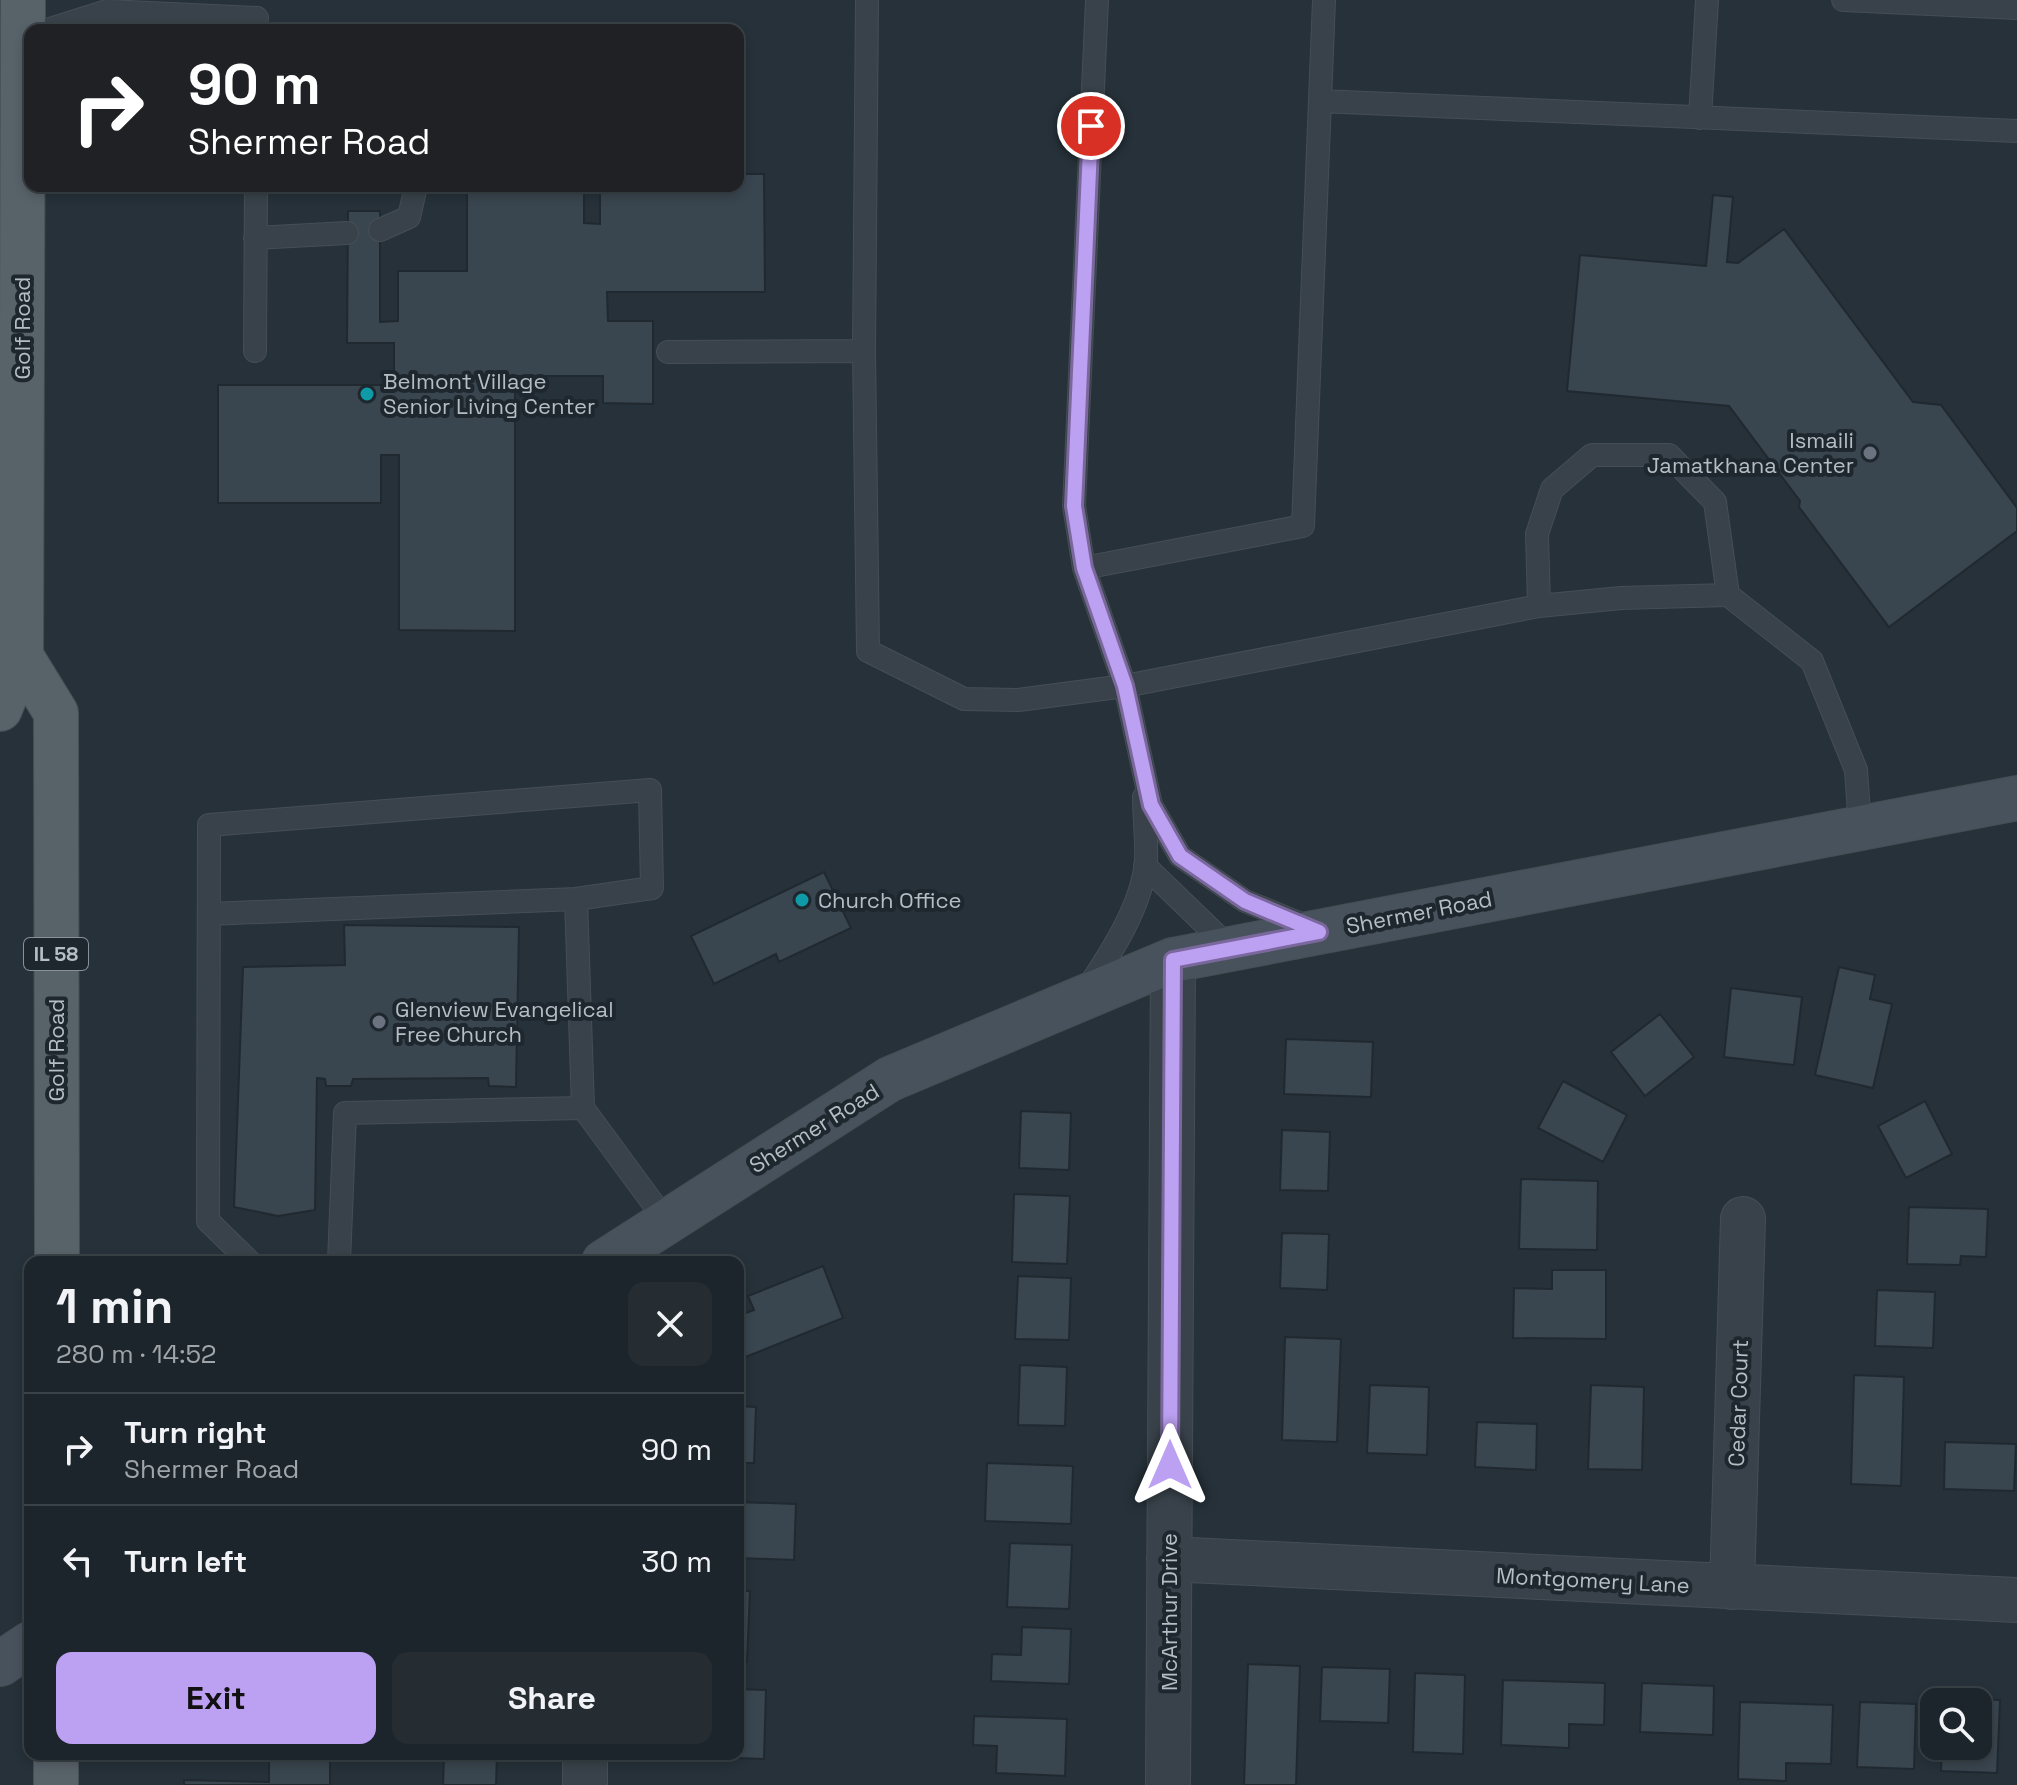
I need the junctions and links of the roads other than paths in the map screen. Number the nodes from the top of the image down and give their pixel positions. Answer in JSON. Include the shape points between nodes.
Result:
{"nodes":[{"id":1,"x":867,"y":0,"type":"edge"},
{"id":2,"x":1097,"y":0,"type":"edge"},
{"id":3,"x":1324,"y":0,"type":"edge"},
{"id":4,"x":1707,"y":0,"type":"edge"},
{"id":5,"x":1843,"y":0,"type":"edge"},
{"id":6,"x":2017,"y":8,"type":"edge"},
{"id":7,"x":257,"y":16,"type":"edge"},
{"id":8,"x":52,"y":24,"type":"edge"},
{"id":9,"x":1320,"y":101,"type":"junction"},
{"id":10,"x":1700,"y":118,"type":"junction"},
{"id":11,"x":2017,"y":131,"type":"edge"},
{"id":12,"x":25,"y":192,"type":"edge"},
{"id":13,"x":256,"y":192,"type":"edge"},
{"id":14,"x":415,"y":192,"type":"edge"},
{"id":15,"x":380,"y":230,"type":"dead end"},
{"id":16,"x":347,"y":233,"type":"dead end"},
{"id":17,"x":255,"y":238,"type":"junction"},
{"id":18,"x":255,"y":351,"type":"dead end"},
{"id":19,"x":864,"y":351,"type":"junction"},
{"id":20,"x":668,"y":352,"type":"dead end"},
{"id":21,"x":1084,"y":568,"type":"junction"},
{"id":22,"x":1728,"y":595,"type":"junction"},
{"id":23,"x":1539,"y":606,"type":"junction"},
{"id":24,"x":21,"y":656,"type":"junction"},
{"id":25,"x":1125,"y":686,"type":"junction"},
{"id":26,"x":0,"y":709,"type":"edge"},
{"id":27,"x":1142,"y":768,"type":"junction"},
{"id":28,"x":2017,"y":798,"type":"edge"},
{"id":29,"x":1860,"y":828,"type":"junction"},
{"id":30,"x":1145,"y":866,"type":"junction"},
{"id":31,"x":576,"y":899,"type":"junction"},
{"id":32,"x":209,"y":914,"type":"junction"},
{"id":33,"x":1319,"y":932,"type":"junction"},
{"id":34,"x":1231,"y":949,"type":"junction"},
{"id":35,"x":1173,"y":960,"type":"junction"},
{"id":36,"x":1081,"y":999,"type":"junction"},
{"id":37,"x":583,"y":1108,"type":"junction"},
{"id":38,"x":1743,"y":1219,"type":"dead end"},
{"id":39,"x":666,"y":1221,"type":"junction"},
{"id":40,"x":57,"y":1256,"type":"edge"},
{"id":41,"x":244,"y":1256,"type":"edge"},
{"id":42,"x":339,"y":1256,"type":"edge"},
{"id":43,"x":613,"y":1256,"type":"edge"},
{"id":44,"x":1169,"y":1559,"type":"junction"},
{"id":45,"x":1732,"y":1587,"type":"junction"},
{"id":46,"x":2017,"y":1600,"type":"edge"},
{"id":47,"x":24,"y":1648,"type":"edge"},
{"id":48,"x":0,"y":1664,"type":"edge"},
{"id":49,"x":56,"y":1760,"type":"edge"},
{"id":50,"x":585,"y":1760,"type":"edge"},
{"id":51,"x":56,"y":1785,"type":"edge"},
{"id":52,"x":585,"y":1785,"type":"edge"},
{"id":53,"x":1168,"y":1785,"type":"edge"}],
"edges":[{"from":1,"to":19,"type":"lane"},
{"from":2,"to":21,"type":"lane","via":[[1074,506]]},
{"from":3,"to":9,"type":"lane"},
{"from":4,"to":10,"type":"lane"},
{"from":5,"to":6,"type":"lane"},
{"from":7,"to":8,"type":"lane","via":[[107,11]]},
{"from":9,"to":10,"type":"lane"},
{"from":9,"to":21,"type":"lane","via":[[1303,526]]},
{"from":10,"to":11,"type":"lane"},
{"from":12,"to":24,"type":"main road","name":"Golf Road"},
{"from":13,"to":17,"type":"lane"},
{"from":14,"to":15,"type":"lane","via":[[409,217]]},
{"from":16,"to":17,"type":"lane"},
{"from":17,"to":18,"type":"lane"},
{"from":19,"to":20,"type":"lane"},
{"from":19,"to":25,"type":"lane","via":[[868,651],[964,699],[1018,700]]},
{"from":21,"to":25,"type":"lane"},
{"from":22,"to":23,"type":"lane"},
{"from":22,"to":23,"type":"lane","via":[[1715,502],[1669,455],[1592,455],[1552,489],[1537,534]]},
{"from":22,"to":29,"type":"lane","via":[[1812,661],[1856,770]]},
{"from":23,"to":25,"type":"lane"},
{"from":24,"to":26,"type":"main road","name":"Golf Road"},
{"from":24,"to":40,"type":"main road","name":"Golf Road","number":"IL 58","via":[[56,713]]},
{"from":25,"to":27,"type":"lane"},
{"from":27,"to":30,"type":"lane"},
{"from":27,"to":33,"type":"lane","via":[[1151,805],[1180,856],[1245,901]]},
{"from":28,"to":29,"type":"main road","name":"Shermer Road"},
{"from":29,"to":33,"type":"main road","name":"Shermer Road"},
{"from":30,"to":34,"type":"lane"},
{"from":30,"to":36,"type":"lane","via":[[1137,898],[1113,948]]},
{"from":31,"to":32,"type":"lane"},
{"from":31,"to":32,"type":"lane","via":[[652,888],[650,790],[209,825]]},
{"from":31,"to":37,"type":"lane"},
{"from":32,"to":41,"type":"lane","via":[[208,1221]]},
{"from":33,"to":34,"type":"main road","name":"Shermer Road"},
{"from":34,"to":35,"type":"main road","name":"Shermer Road"},
{"from":35,"to":36,"type":"main road","name":"Shermer Road"},
{"from":35,"to":44,"type":"street","name":"McArthur Drive"},
{"from":36,"to":39,"type":"main road","name":"Shermer Road","via":[[890,1079]]},
{"from":37,"to":39,"type":"lane"},
{"from":37,"to":42,"type":"lane","via":[[345,1113]]},
{"from":38,"to":45,"type":"street","name":"Cedar Court"},
{"from":39,"to":43,"type":"main road","name":"Shermer Road"},
{"from":44,"to":45,"type":"street","name":"Montgomery Lane"},
{"from":44,"to":53,"type":"street","name":"McArthur Drive"},
{"from":45,"to":46,"type":"street","name":"Montgomery Lane"},
{"from":47,"to":48,"type":"main road"},
{"from":49,"to":51,"type":"main road"},
{"from":50,"to":52,"type":"street"}]}
